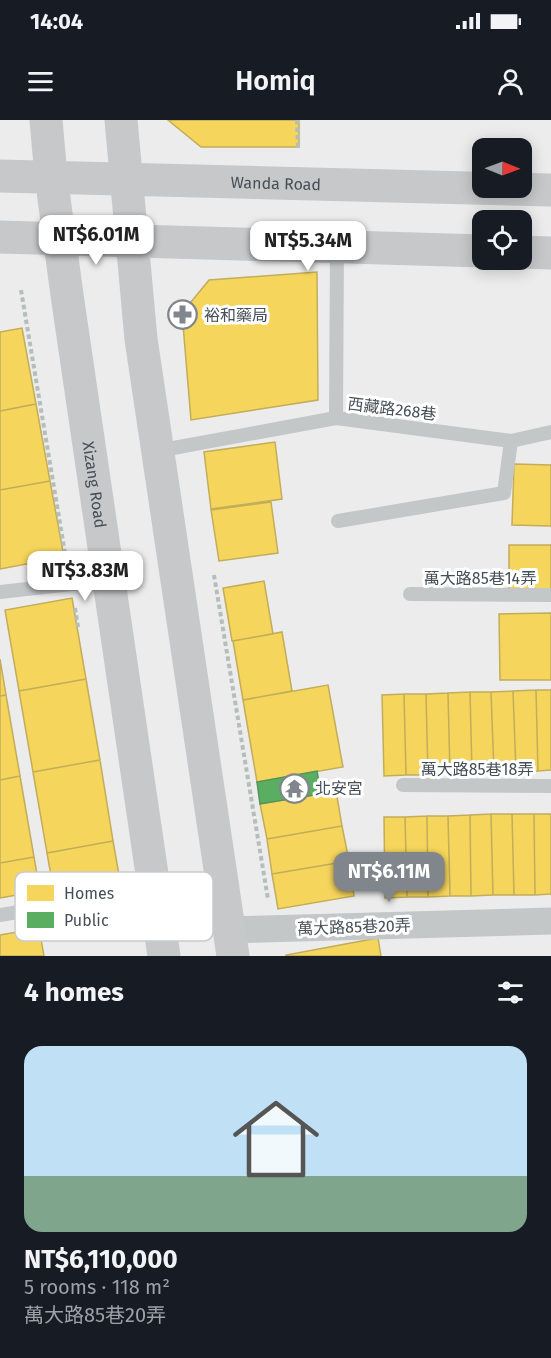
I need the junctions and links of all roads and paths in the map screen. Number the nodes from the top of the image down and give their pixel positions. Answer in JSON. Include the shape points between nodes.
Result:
{"nodes":[{"id":1,"x":45,"y":120,"type":"edge"},
{"id":2,"x":121,"y":120,"type":"edge"},
{"id":3,"x":0,"y":176,"type":"edge"},
{"id":4,"x":51,"y":176,"type":"junction"},
{"id":5,"x":126,"y":179,"type":"junction"},
{"id":6,"x":551,"y":190,"type":"edge"},
{"id":7,"x":0,"y":237,"type":"edge"},
{"id":8,"x":59,"y":240,"type":"junction"},
{"id":9,"x":134,"y":241,"type":"junction"},
{"id":10,"x":337,"y":247,"type":"junction"},
{"id":11,"x":472,"y":251,"type":"edge"},
{"id":12,"x":532,"y":252,"type":"edge"},
{"id":13,"x":551,"y":253,"type":"edge"},
{"id":14,"x":336,"y":418,"type":"junction"},
{"id":15,"x":551,"y":432,"type":"edge"},
{"id":16,"x":512,"y":441,"type":"junction"},
{"id":17,"x":157,"y":451,"type":"junction"},
{"id":18,"x":338,"y":522,"type":"dead end"},
{"id":19,"x":214,"y":574,"type":"dead end"},
{"id":20,"x":107,"y":580,"type":"junction"},
{"id":21,"x":0,"y":592,"type":"edge"},
{"id":22,"x":410,"y":594,"type":"dead end"},
{"id":23,"x":551,"y":595,"type":"edge"},
{"id":24,"x":403,"y":785,"type":"dead end"},
{"id":25,"x":551,"y":786,"type":"edge"},
{"id":26,"x":151,"y":872,"type":"edge"},
{"id":27,"x":15,"y":913,"type":"edge"},
{"id":28,"x":0,"y":915,"type":"edge"},
{"id":29,"x":551,"y":921,"type":"edge"},
{"id":30,"x":273,"y":929,"type":"junction"},
{"id":31,"x":162,"y":941,"type":"edge"},
{"id":32,"x":231,"y":943,"type":"edge"},
{"id":33,"x":164,"y":956,"type":"edge"}],
"edges":[{"from":1,"to":4,"type":"street","name":"Xizang Road"},
{"from":2,"to":5,"type":"street"},
{"from":3,"to":4,"type":"street","name":"Wanda Road"},
{"from":4,"to":5,"type":"street","name":"Wanda Road"},
{"from":4,"to":8,"type":"street","name":"Xizang Road"},
{"from":5,"to":6,"type":"street","name":"Wanda Road"},
{"from":5,"to":9,"type":"street"},
{"from":7,"to":8,"type":"street"},
{"from":8,"to":9,"type":"street"},
{"from":8,"to":20,"type":"street","name":"Xizang Road"},
{"from":9,"to":10,"type":"street"},
{"from":9,"to":17,"type":"street","via":[[141,339]]},
{"from":10,"to":11,"type":"street"},
{"from":10,"to":14,"type":"lane"},
{"from":12,"to":13,"type":"street"},
{"from":14,"to":16,"type":"lane","name":"西藏路268巷"},
{"from":14,"to":17,"type":"lane","name":"西藏路268巷"},
{"from":15,"to":16,"type":"lane","name":"西藏路268巷"},
{"from":16,"to":18,"type":"lane","via":[[504,493]]},
{"from":17,"to":32,"type":"street"},
{"from":19,"to":30,"type":"path"},
{"from":20,"to":21,"type":"lane"},
{"from":20,"to":26,"type":"street","name":"Xizang Road"},
{"from":22,"to":23,"type":"lane","name":"萬大路85巷14弄"},
{"from":24,"to":25,"type":"lane","name":"萬大路85巷18弄"},
{"from":27,"to":28,"type":"lane"},
{"from":29,"to":30,"type":"street","name":"萬大路85巷20弄"},
{"from":30,"to":32,"type":"street","name":"萬大路85巷20弄"},
{"from":31,"to":33,"type":"street","name":"Xizang Road"}]}
